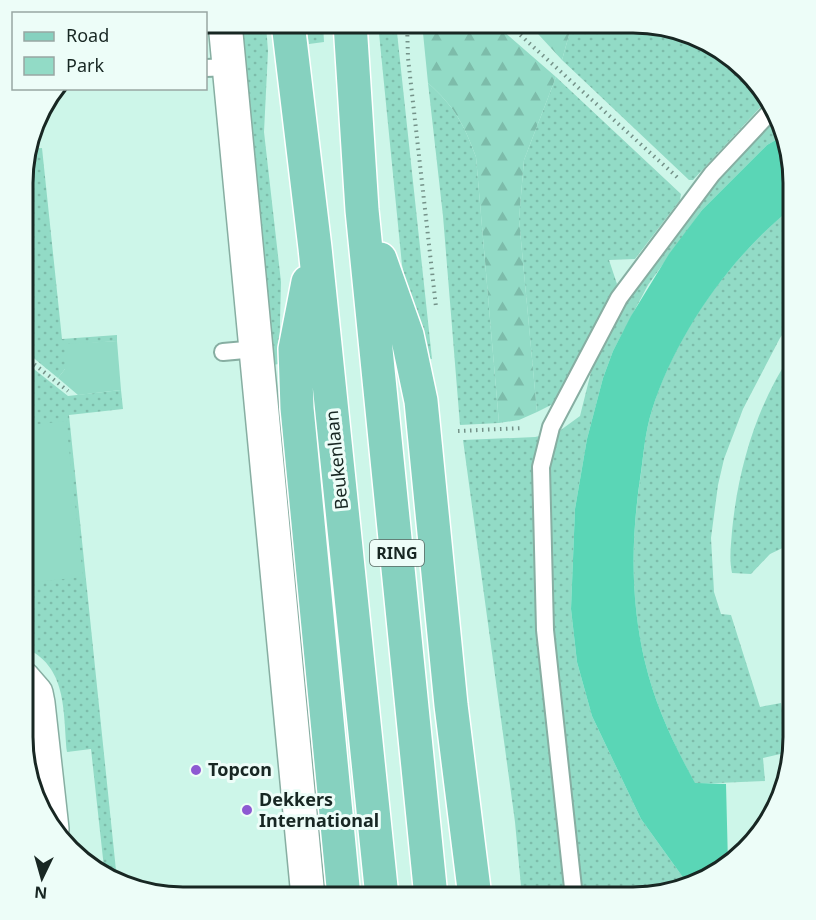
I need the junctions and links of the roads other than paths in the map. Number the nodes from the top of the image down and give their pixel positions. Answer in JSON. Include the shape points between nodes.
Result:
{"nodes":[{"id":1,"x":223,"y":33,"type":"edge"},
{"id":2,"x":289,"y":33,"type":"edge"},
{"id":3,"x":351,"y":33,"type":"edge"},
{"id":4,"x":217,"y":68,"type":"edge"},
{"id":5,"x":767,"y":115,"type":"edge"},
{"id":6,"x":362,"y":210,"type":"junction"},
{"id":7,"x":315,"y":248,"type":"junction"},
{"id":8,"x":257,"y":349,"type":"junction"},
{"id":9,"x":223,"y":352,"type":"dead end"},
{"id":10,"x":33,"y":690,"type":"edge"},
{"id":11,"x":49,"y":805,"type":"edge"},
{"id":12,"x":307,"y":887,"type":"edge"},
{"id":13,"x":343,"y":887,"type":"edge"},
{"id":14,"x":381,"y":887,"type":"edge"},
{"id":15,"x":430,"y":887,"type":"edge"},
{"id":16,"x":473,"y":887,"type":"edge"},
{"id":17,"x":573,"y":887,"type":"edge"}],
"edges":[{"from":1,"to":4,"type":"street"},
{"from":2,"to":7,"type":"main road","name":"Beukenlaan","number":"RING"},
{"from":3,"to":6,"type":"main road","number":"RING"},
{"from":4,"to":8,"type":"street"},
{"from":5,"to":17,"type":"lane","via":[[712,174],[619,298],[551,427],[541,467],[545,630]]},
{"from":6,"to":15,"type":"main road","number":"RING"},
{"from":6,"to":16,"type":"main road","via":[[406,335],[421,401]]},
{"from":7,"to":13,"type":"main road","via":[[295,349],[297,408]]},
{"from":7,"to":14,"type":"main road","name":"Beukenlaan","number":"RING"},
{"from":8,"to":9,"type":"lane"},
{"from":8,"to":12,"type":"street"},
{"from":10,"to":11,"type":"street","via":[[38,703]]}]}
